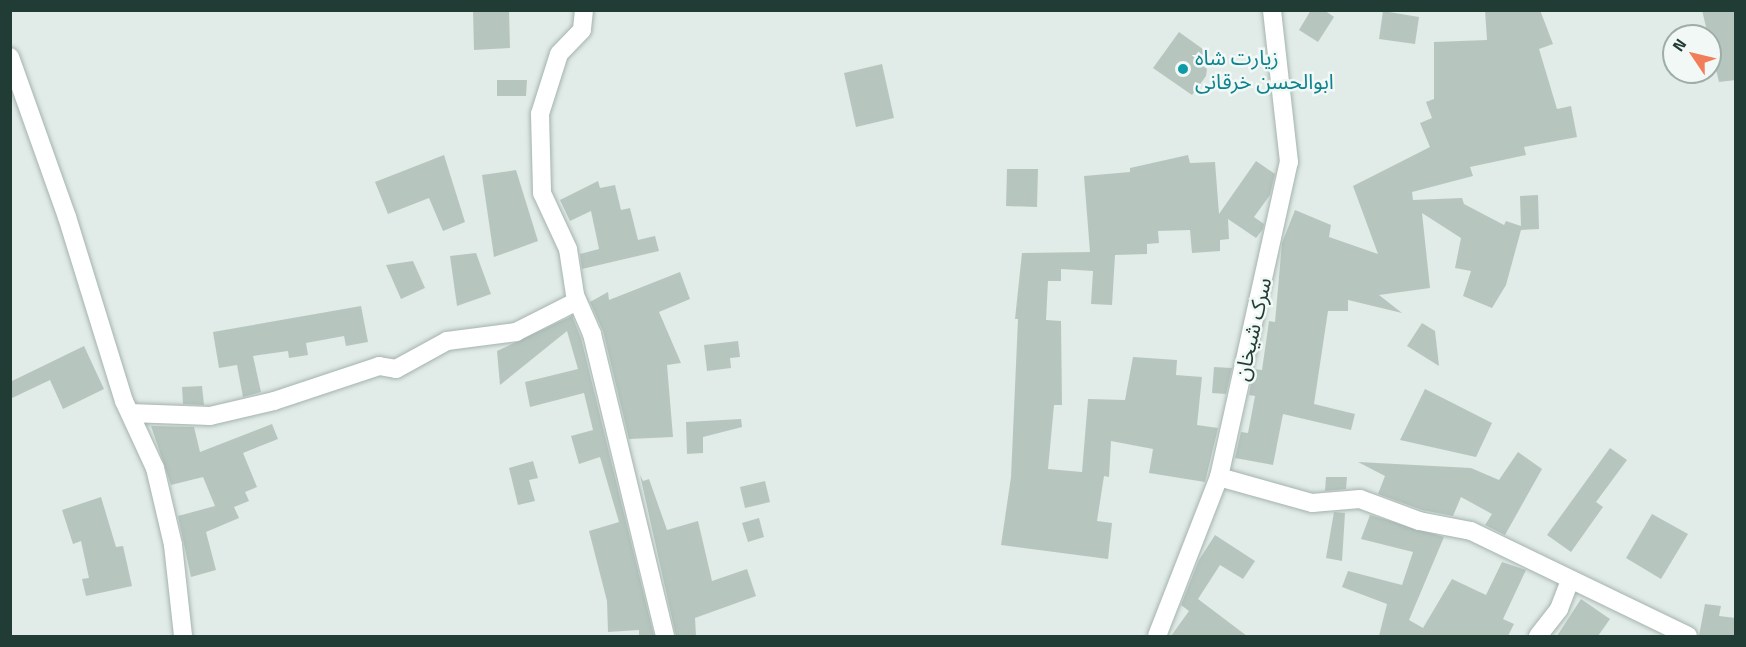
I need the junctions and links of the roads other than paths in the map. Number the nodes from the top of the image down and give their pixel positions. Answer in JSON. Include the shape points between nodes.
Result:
{"nodes":[{"id":1,"x":584,"y":10,"type":"edge"},
{"id":2,"x":1272,"y":10,"type":"edge"},
{"id":3,"x":10,"y":57,"type":"edge"},
{"id":4,"x":577,"y":301,"type":"junction"},
{"id":5,"x":129,"y":412,"type":"junction"},
{"id":6,"x":1219,"y":477,"type":"junction"},
{"id":7,"x":1570,"y":581,"type":"junction"},
{"id":8,"x":183,"y":636,"type":"edge"},
{"id":9,"x":665,"y":636,"type":"edge"},
{"id":10,"x":1157,"y":636,"type":"edge"},
{"id":11,"x":1538,"y":636,"type":"edge"},
{"id":12,"x":1688,"y":636,"type":"edge"}],
"edges":[{"from":1,"to":4,"type":"street","via":[[582,30],[559,54],[540,114],[542,193],[567,249]]},
{"from":2,"to":6,"type":"street","name":"سرک شیخان","via":[[1289,162]]},
{"from":3,"to":5,"type":"street","via":[[68,217],[98,324]]},
{"from":4,"to":5,"type":"street","via":[[516,332],[447,341],[396,369],[379,366],[274,401],[210,416]]},
{"from":4,"to":9,"type":"street","via":[[592,334]]},
{"from":5,"to":8,"type":"street","via":[[155,468],[173,545]]},
{"from":6,"to":7,"type":"street","via":[[1312,503],[1360,499],[1419,521],[1471,531]]},
{"from":6,"to":10,"type":"street","name":"سرک شیخان"},
{"from":7,"to":11,"type":"street","via":[[1558,609]]},
{"from":7,"to":12,"type":"street"}]}
